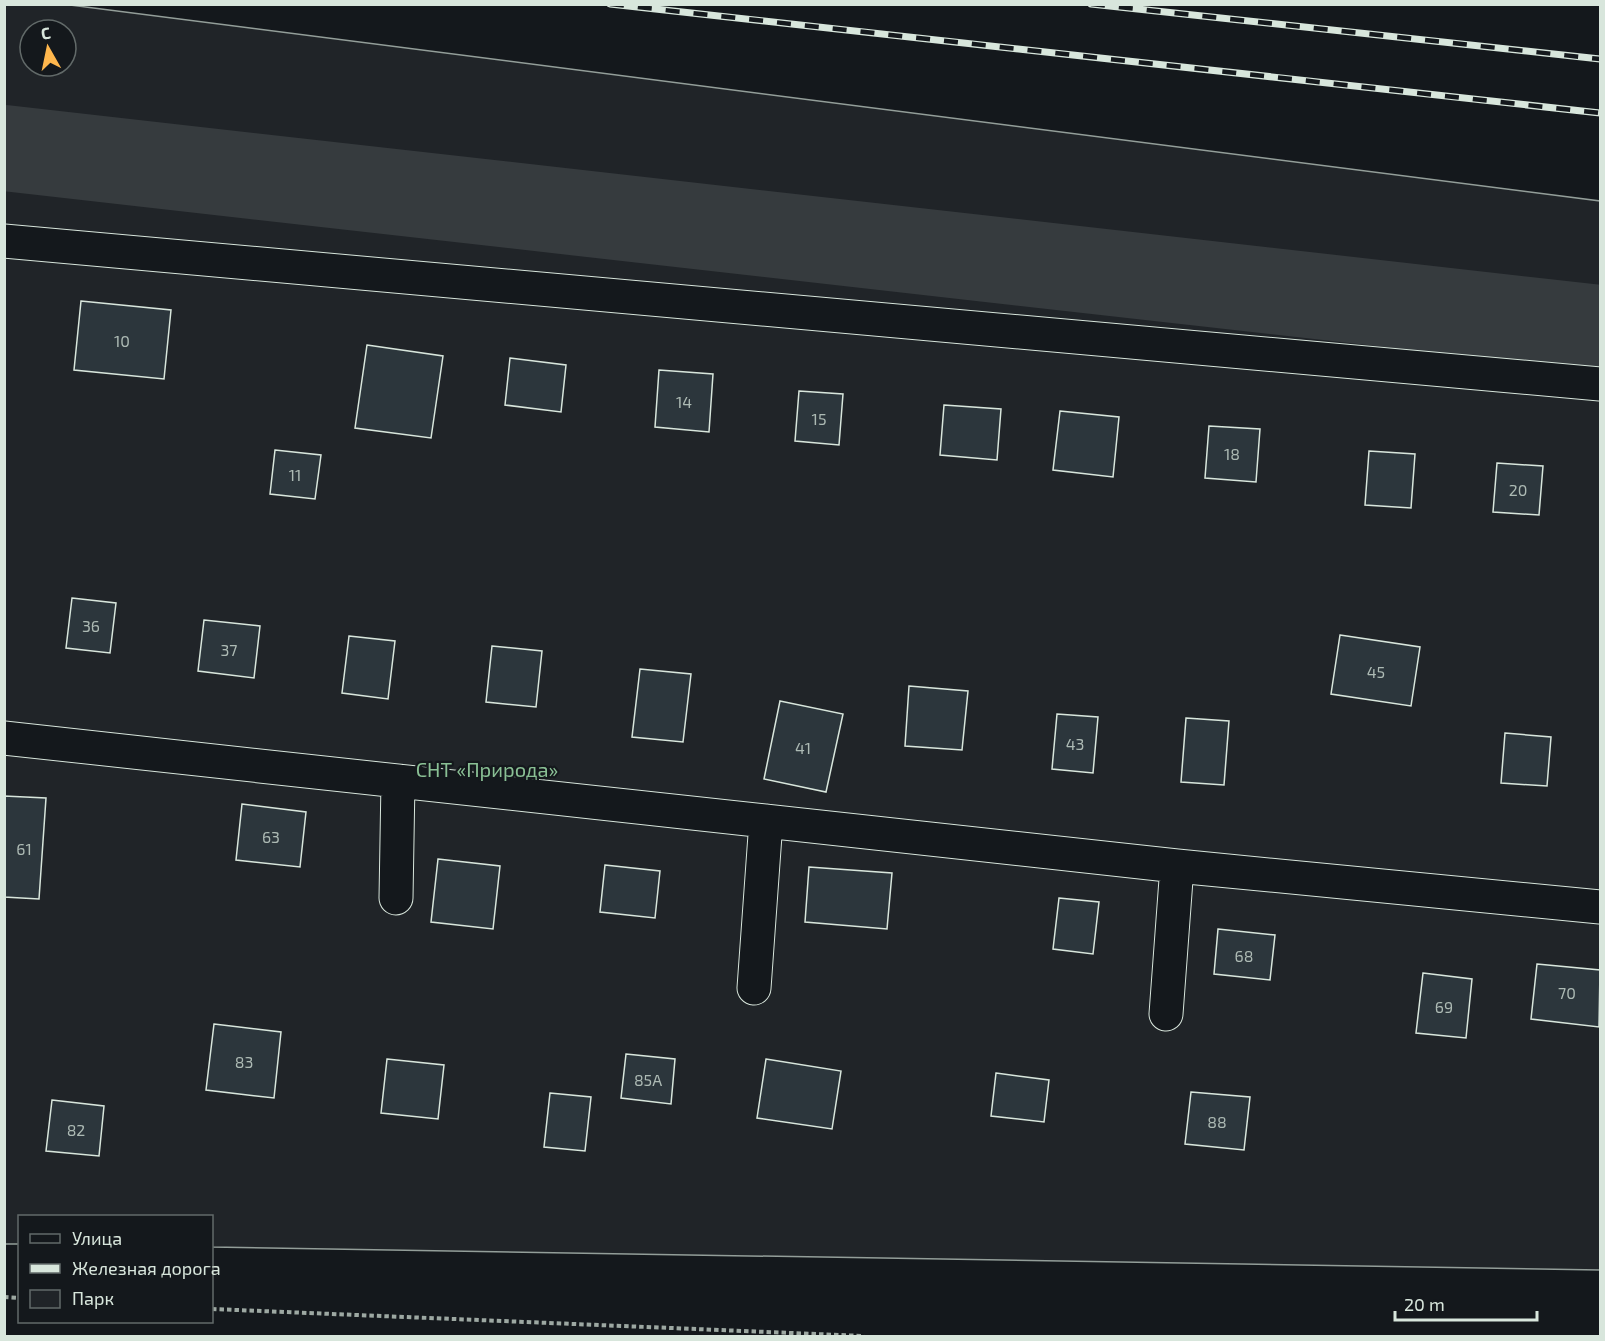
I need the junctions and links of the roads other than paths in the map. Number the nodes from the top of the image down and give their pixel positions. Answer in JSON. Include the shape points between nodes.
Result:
{"nodes":[{"id":1,"x":4,"y":241,"type":"edge"},
{"id":2,"x":1600,"y":384,"type":"edge"},
{"id":3,"x":4,"y":738,"type":"edge"},
{"id":4,"x":398,"y":781,"type":"junction"},
{"id":5,"x":766,"y":821,"type":"junction"},
{"id":6,"x":1177,"y":866,"type":"junction"},
{"id":7,"x":396,"y":898,"type":"dead end"},
{"id":8,"x":1600,"y":907,"type":"edge"},
{"id":9,"x":753,"y":988,"type":"dead end"},
{"id":10,"x":1166,"y":1014,"type":"dead end"}],
"edges":[{"from":1,"to":2,"type":"street"},
{"from":3,"to":4,"type":"street"},
{"from":4,"to":5,"type":"street"},
{"from":4,"to":7,"type":"street"},
{"from":5,"to":6,"type":"street"},
{"from":5,"to":9,"type":"street"},
{"from":6,"to":8,"type":"street"},
{"from":6,"to":10,"type":"street"}]}
